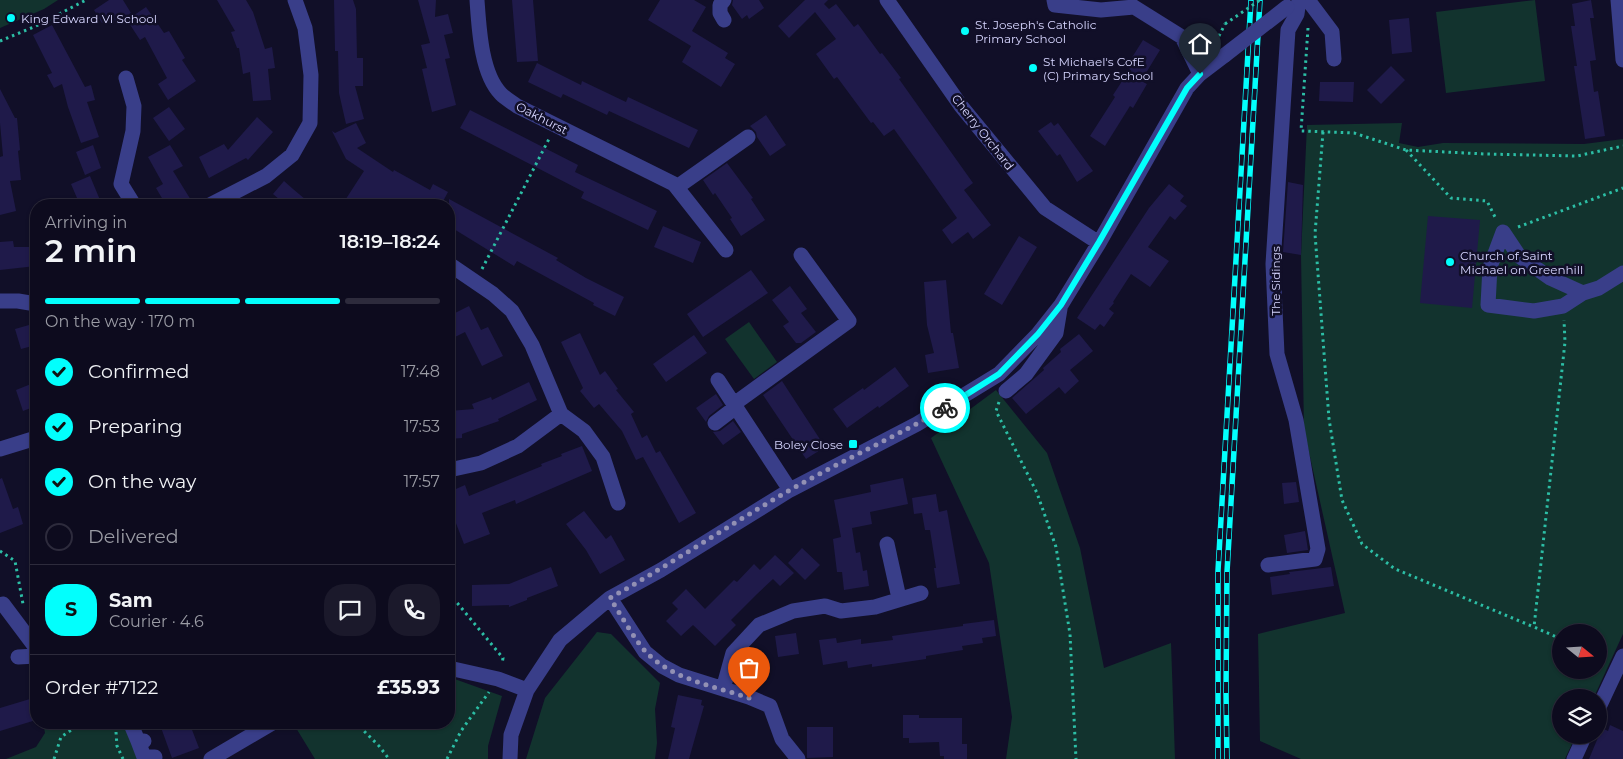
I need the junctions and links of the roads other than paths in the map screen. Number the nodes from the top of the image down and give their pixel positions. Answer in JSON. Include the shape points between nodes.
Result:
{"nodes":[{"id":1,"x":295,"y":0,"type":"edge"},
{"id":2,"x":477,"y":0,"type":"edge"},
{"id":3,"x":724,"y":0,"type":"edge"},
{"id":4,"x":887,"y":0,"type":"edge"},
{"id":5,"x":1054,"y":0,"type":"edge"},
{"id":6,"x":1308,"y":0,"type":"edge"},
{"id":7,"x":1618,"y":0,"type":"edge"},
{"id":8,"x":1293,"y":2,"type":"edge"},
{"id":9,"x":724,"y":20,"type":"dead end"},
{"id":10,"x":1334,"y":59,"type":"dead end"},
{"id":11,"x":1623,"y":60,"type":"edge"},
{"id":12,"x":1200,"y":74,"type":"junction"},
{"id":13,"x":126,"y":78,"type":"dead end"},
{"id":14,"x":748,"y":137,"type":"dead end"},
{"id":15,"x":675,"y":185,"type":"junction"},
{"id":16,"x":130,"y":199,"type":"edge"},
{"id":17,"x":222,"y":199,"type":"edge"},
{"id":18,"x":1099,"y":242,"type":"junction"},
{"id":19,"x":726,"y":250,"type":"dead end"},
{"id":20,"x":801,"y":255,"type":"dead end"},
{"id":21,"x":455,"y":268,"type":"edge"},
{"id":22,"x":1623,"y":273,"type":"edge"},
{"id":23,"x":1582,"y":293,"type":"junction"},
{"id":24,"x":0,"y":301,"type":"edge"},
{"id":25,"x":30,"y":303,"type":"edge"},
{"id":26,"x":1061,"y":305,"type":"junction"},
{"id":27,"x":718,"y":380,"type":"dead end"},
{"id":28,"x":1006,"y":391,"type":"road end"},
{"id":29,"x":735,"y":405,"type":"junction"},
{"id":30,"x":561,"y":414,"type":"junction"},
{"id":31,"x":715,"y":423,"type":"dead end"},
{"id":32,"x":30,"y":440,"type":"edge"},
{"id":33,"x":0,"y":449,"type":"edge"},
{"id":34,"x":455,"y":469,"type":"edge"},
{"id":35,"x":790,"y":490,"type":"junction"},
{"id":36,"x":618,"y":503,"type":"dead end"},
{"id":37,"x":887,"y":544,"type":"dead end"},
{"id":38,"x":1268,"y":565,"type":"dead end"},
{"id":39,"x":921,"y":593,"type":"dead end"},
{"id":40,"x":610,"y":598,"type":"junction"},
{"id":41,"x":899,"y":598,"type":"junction"},
{"id":42,"x":3,"y":604,"type":"dead end"},
{"id":43,"x":30,"y":640,"type":"edge"},
{"id":44,"x":18,"y":656,"type":"dead end"},
{"id":45,"x":30,"y":656,"type":"edge"},
{"id":46,"x":1623,"y":656,"type":"edge"},
{"id":47,"x":455,"y":669,"type":"edge"},
{"id":48,"x":723,"y":689,"type":"junction"},
{"id":49,"x":528,"y":690,"type":"junction"},
{"id":50,"x":1607,"y":690,"type":"edge"},
{"id":51,"x":128,"y":729,"type":"edge"},
{"id":52,"x":262,"y":729,"type":"edge"},
{"id":53,"x":1581,"y":744,"type":"edge"},
{"id":54,"x":155,"y":757,"type":"dead end"},
{"id":55,"x":212,"y":759,"type":"edge"},
{"id":56,"x":510,"y":759,"type":"edge"},
{"id":57,"x":798,"y":759,"type":"edge"},
{"id":58,"x":1574,"y":759,"type":"edge"}],
"edges":[{"from":1,"to":17,"type":"street","via":[[305,28],[311,74],[310,123],[292,155],[266,176]]},
{"from":2,"to":15,"type":"street","name":"Oakhurst","via":[[484,58],[493,83],[506,99]]},
{"from":3,"to":9,"type":"street","via":[[720,6]]},
{"from":4,"to":18,"type":"street","name":"Cherry Orchard","via":[[961,106],[1045,208]]},
{"from":5,"to":12,"type":"street","via":[[1055,5],[1101,10],[1134,7],[1182,37]]},
{"from":6,"to":10,"type":"street","via":[[1332,32]]},
{"from":7,"to":11,"type":"street"},
{"from":8,"to":12,"type":"street","bridge":true},
{"from":8,"to":38,"type":"street","name":"The Sidings","via":[[1297,14],[1288,30],[1274,264],[1277,354],[1296,420],[1320,559]]},
{"from":12,"to":18,"type":"street","via":[[1187,88]]},
{"from":13,"to":16,"type":"street","via":[[134,106],[133,131],[120,184]]},
{"from":14,"to":15,"type":"street"},
{"from":15,"to":19,"type":"street"},
{"from":18,"to":26,"type":"street"},
{"from":20,"to":29,"type":"street","via":[[849,321]]},
{"from":21,"to":30,"type":"street","via":[[494,294],[512,311],[532,345]]},
{"from":22,"to":23,"type":"street","via":[[1599,288]]},
{"from":23,"to":23,"type":"street","via":[[1550,278],[1519,256],[1503,232],[1490,267],[1488,304],[1534,311],[1563,306]]},
{"from":24,"to":25,"type":"street"},
{"from":26,"to":28,"type":"street","via":[[1056,333],[1026,374]]},
{"from":26,"to":35,"type":"street","via":[[999,374],[917,424]]},
{"from":27,"to":29,"type":"street"},
{"from":29,"to":31,"type":"street"},
{"from":29,"to":35,"type":"street"},
{"from":30,"to":34,"type":"street","via":[[518,446],[481,463]]},
{"from":30,"to":36,"type":"street","via":[[584,431],[603,457]]},
{"from":32,"to":33,"type":"street"},
{"from":35,"to":40,"type":"street"},
{"from":37,"to":41,"type":"street"},
{"from":39,"to":41,"type":"street"},
{"from":40,"to":48,"type":"street","via":[[645,652],[662,666]]},
{"from":40,"to":49,"type":"street","via":[[560,640]]},
{"from":41,"to":48,"type":"street","via":[[875,607],[841,611],[825,606],[793,611],[759,625],[733,653]]},
{"from":42,"to":43,"type":"street"},
{"from":44,"to":45,"type":"street"},
{"from":46,"to":50,"type":"street"},
{"from":47,"to":49,"type":"street"},
{"from":48,"to":57,"type":"street","via":[[770,706],[782,739]]},
{"from":49,"to":56,"type":"street","via":[[511,735]]},
{"from":51,"to":54,"type":"street","via":[[141,741],[144,757]]},
{"from":52,"to":55,"type":"street"},
{"from":53,"to":58,"type":"street"}]}
